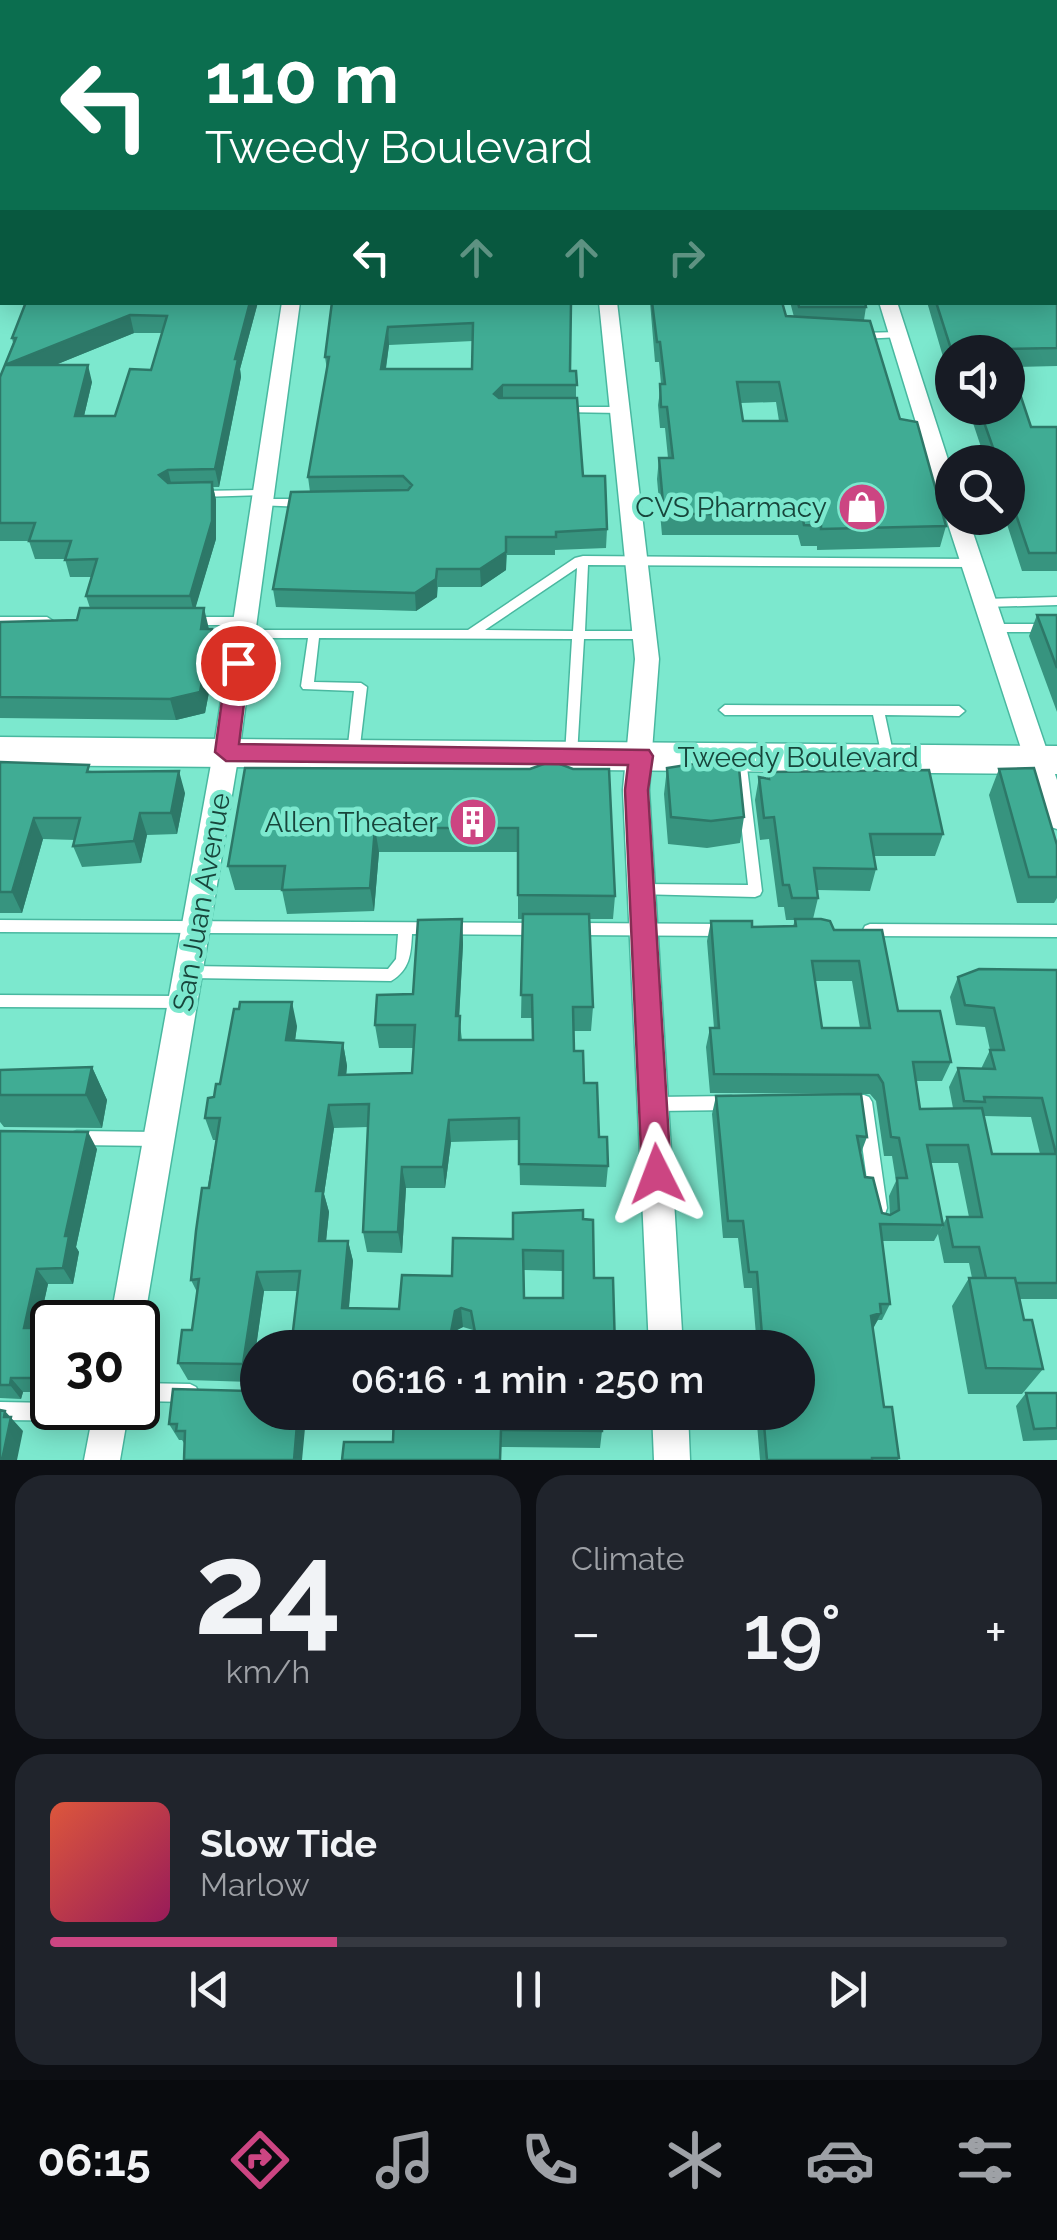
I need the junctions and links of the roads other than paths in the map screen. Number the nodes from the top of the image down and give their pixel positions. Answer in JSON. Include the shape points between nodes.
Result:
{"nodes":[{"id":1,"x":291,"y":305,"type":"edge"},
{"id":2,"x":608,"y":305,"type":"edge"},
{"id":3,"x":889,"y":305,"type":"edge"},
{"id":4,"x":847,"y":336,"type":"edge"},
{"id":5,"x":898,"y":336,"type":"junction"},
{"id":6,"x":560,"y":410,"type":"edge"},
{"id":7,"x":621,"y":410,"type":"junction"},
{"id":8,"x":935,"y":451,"type":"edge"},
{"id":9,"x":190,"y":494,"type":"edge"},
{"id":10,"x":262,"y":498,"type":"junction"},
{"id":11,"x":327,"y":503,"type":"edge"},
{"id":12,"x":963,"y":535,"type":"edge"},
{"id":13,"x":583,"y":560,"type":"junction"},
{"id":14,"x":639,"y":560,"type":"junction"},
{"id":15,"x":972,"y":562,"type":"junction"},
{"id":16,"x":985,"y":602,"type":"junction"},
{"id":17,"x":1057,"y":602,"type":"edge"},
{"id":18,"x":0,"y":621,"type":"edge"},
{"id":19,"x":68,"y":621,"type":"edge"},
{"id":20,"x":168,"y":621,"type":"edge"},
{"id":21,"x":242,"y":628,"type":"junction"},
{"id":22,"x":994,"y":628,"type":"junction"},
{"id":23,"x":1057,"y":628,"type":"edge"},
{"id":24,"x":314,"y":634,"type":"junction"},
{"id":25,"x":646,"y":635,"type":"junction"},
{"id":26,"x":468,"y":636,"type":"junction"},
{"id":27,"x":580,"y":636,"type":"junction"},
{"id":28,"x":725,"y":710,"type":"dead end"},
{"id":29,"x":878,"y":710,"type":"junction"},
{"id":30,"x":959,"y":712,"type":"dead end"},
{"id":31,"x":0,"y":751,"type":"edge"},
{"id":32,"x":226,"y":752,"type":"junction"},
{"id":33,"x":353,"y":754,"type":"junction"},
{"id":34,"x":571,"y":756,"type":"junction"},
{"id":35,"x":641,"y":756,"type":"junction"},
{"id":36,"x":740,"y":756,"type":"junction"},
{"id":37,"x":888,"y":757,"type":"junction"},
{"id":38,"x":1048,"y":760,"type":"edge"},
{"id":39,"x":1057,"y":819,"type":"edge"},
{"id":40,"x":642,"y":890,"type":"junction"},
{"id":41,"x":0,"y":926,"type":"edge"},
{"id":42,"x":196,"y":927,"type":"junction"},
{"id":43,"x":406,"y":928,"type":"junction"},
{"id":44,"x":644,"y":929,"type":"junction"},
{"id":45,"x":747,"y":930,"type":"edge"},
{"id":46,"x":844,"y":930,"type":"edge"},
{"id":47,"x":1057,"y":931,"type":"edge"},
{"id":48,"x":187,"y":987,"type":"junction"},
{"id":49,"x":0,"y":1001,"type":"edge"},
{"id":50,"x":824,"y":1102,"type":"edge"},
{"id":51,"x":744,"y":1103,"type":"edge"},
{"id":52,"x":653,"y":1104,"type":"junction"},
{"id":53,"x":54,"y":1138,"type":"edge"},
{"id":54,"x":160,"y":1139,"type":"junction"},
{"id":55,"x":881,"y":1220,"type":"edge"},
{"id":56,"x":131,"y":1300,"type":"edge"},
{"id":57,"x":665,"y":1330,"type":"edge"},
{"id":58,"x":206,"y":1394,"type":"edge"},
{"id":59,"x":160,"y":1399,"type":"edge"},
{"id":60,"x":30,"y":1408,"type":"edge"},
{"id":61,"x":0,"y":1410,"type":"edge"},
{"id":62,"x":112,"y":1430,"type":"edge"},
{"id":63,"x":671,"y":1430,"type":"edge"},
{"id":64,"x":102,"y":1460,"type":"edge"},
{"id":65,"x":672,"y":1460,"type":"edge"}],
"edges":[{"from":1,"to":10,"type":"street","name":"San Juan Avenue"},
{"from":2,"to":7,"type":"street"},
{"from":3,"to":5,"type":"street"},
{"from":4,"to":5,"type":"lane"},
{"from":5,"to":8,"type":"street"},
{"from":6,"to":7,"type":"lane"},
{"from":7,"to":14,"type":"street"},
{"from":9,"to":10,"type":"lane"},
{"from":10,"to":11,"type":"lane"},
{"from":10,"to":21,"type":"street","name":"San Juan Avenue"},
{"from":12,"to":15,"type":"street"},
{"from":13,"to":14,"type":"lane"},
{"from":13,"to":26,"type":"lane"},
{"from":13,"to":27,"type":"lane"},
{"from":14,"to":15,"type":"lane"},
{"from":14,"to":25,"type":"street"},
{"from":15,"to":16,"type":"street"},
{"from":16,"to":17,"type":"lane"},
{"from":16,"to":22,"type":"street"},
{"from":18,"to":19,"type":"lane"},
{"from":20,"to":21,"type":"lane"},
{"from":21,"to":24,"type":"lane"},
{"from":21,"to":32,"type":"street","name":"San Juan Avenue"},
{"from":22,"to":23,"type":"lane"},
{"from":22,"to":38,"type":"street"},
{"from":24,"to":26,"type":"lane"},
{"from":24,"to":33,"type":"lane","via":[[307,686],[361,687]]},
{"from":25,"to":27,"type":"lane"},
{"from":25,"to":35,"type":"street"},
{"from":26,"to":27,"type":"lane"},
{"from":27,"to":34,"type":"lane"},
{"from":28,"to":29,"type":"lane"},
{"from":29,"to":30,"type":"lane"},
{"from":29,"to":37,"type":"lane"},
{"from":31,"to":32,"type":"main road","name":"Tweedy Boulevard"},
{"from":32,"to":33,"type":"main road","name":"Tweedy Boulevard"},
{"from":32,"to":42,"type":"street","name":"San Juan Avenue"},
{"from":33,"to":34,"type":"main road","name":"Tweedy Boulevard"},
{"from":34,"to":35,"type":"main road","name":"Tweedy Boulevard"},
{"from":35,"to":36,"type":"main road","name":"Tweedy Boulevard"},
{"from":35,"to":40,"type":"street","via":[[636,790]]},
{"from":36,"to":37,"type":"main road","name":"Tweedy Boulevard"},
{"from":36,"to":40,"type":"lane","via":[[755,891]]},
{"from":37,"to":38,"type":"main road","name":"Tweedy Boulevard"},
{"from":38,"to":39,"type":"street"},
{"from":40,"to":44,"type":"street"},
{"from":41,"to":42,"type":"lane"},
{"from":42,"to":43,"type":"lane"},
{"from":42,"to":48,"type":"street","name":"San Juan Avenue"},
{"from":43,"to":44,"type":"lane"},
{"from":43,"to":48,"type":"lane","via":[[403,961],[391,975]]},
{"from":44,"to":45,"type":"lane"},
{"from":44,"to":52,"type":"street"},
{"from":46,"to":47,"type":"lane"},
{"from":48,"to":49,"type":"lane"},
{"from":48,"to":54,"type":"street","name":"San Juan Avenue"},
{"from":50,"to":55,"type":"lane","via":[[864,1102]]},
{"from":51,"to":52,"type":"lane"},
{"from":52,"to":57,"type":"street"},
{"from":53,"to":54,"type":"lane"},
{"from":54,"to":56,"type":"street","name":"San Juan Avenue"},
{"from":58,"to":59,"type":"lane"},
{"from":60,"to":61,"type":"lane"},
{"from":62,"to":64,"type":"street"},
{"from":63,"to":65,"type":"street"}]}
